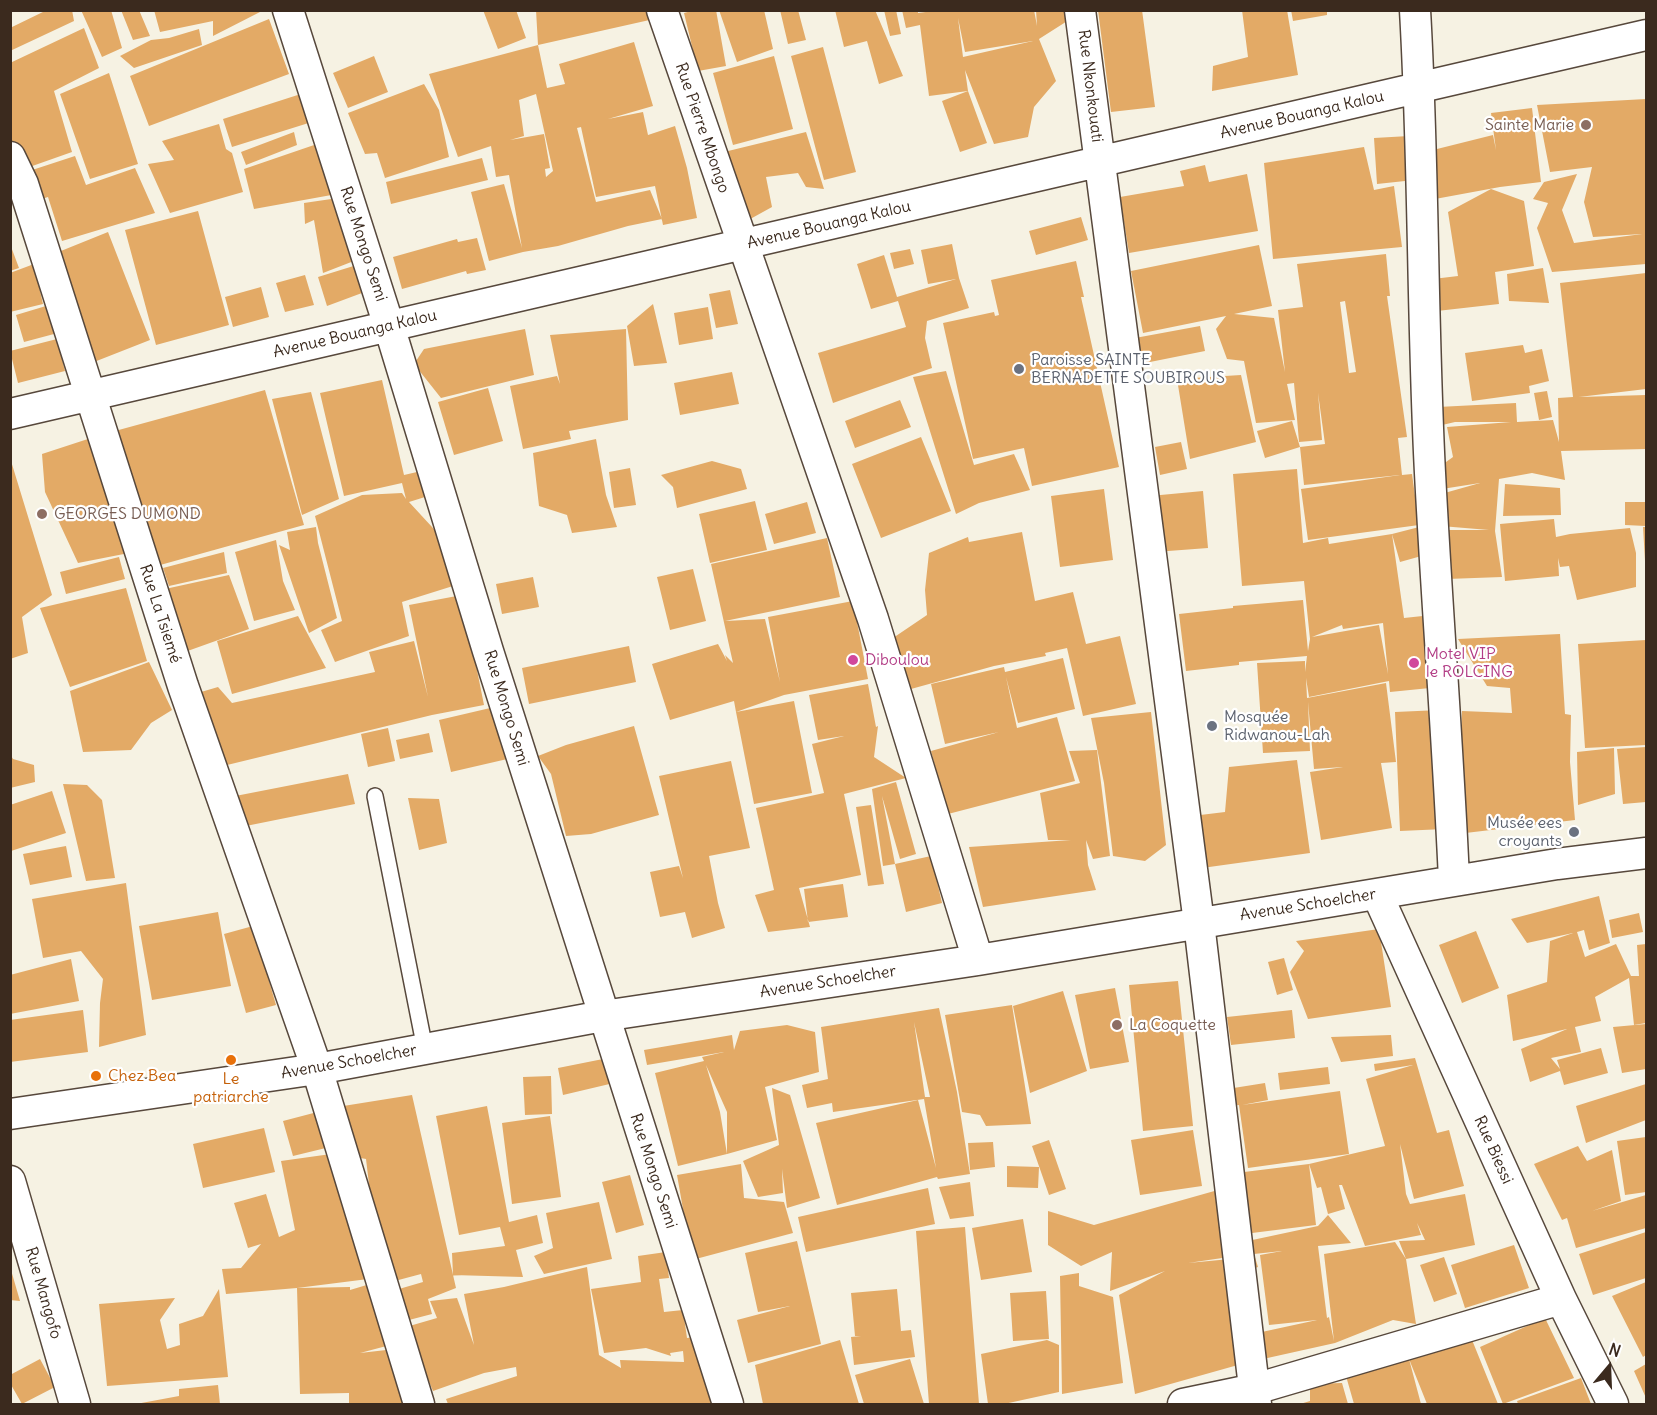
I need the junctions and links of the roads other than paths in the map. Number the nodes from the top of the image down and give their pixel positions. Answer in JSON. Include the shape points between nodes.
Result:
{"nodes":[{"id":1,"x":288,"y":10,"type":"edge"},
{"id":2,"x":662,"y":10,"type":"edge"},
{"id":3,"x":1080,"y":10,"type":"edge"},
{"id":4,"x":1415,"y":10,"type":"edge"},
{"id":5,"x":1647,"y":35,"type":"edge"},
{"id":6,"x":1420,"y":88,"type":"junction"},
{"id":7,"x":10,"y":157,"type":"edge"},
{"id":8,"x":1099,"y":162,"type":"junction"},
{"id":9,"x":743,"y":245,"type":"junction"},
{"id":10,"x":389,"y":326,"type":"junction"},
{"id":11,"x":89,"y":396,"type":"junction"},
{"id":12,"x":10,"y":414,"type":"edge"},
{"id":13,"x":375,"y":796,"type":"dead end"},
{"id":14,"x":1647,"y":853,"type":"edge"},
{"id":15,"x":1455,"y":880,"type":"junction"},
{"id":16,"x":1377,"y":894,"type":"junction"},
{"id":17,"x":1198,"y":923,"type":"junction"},
{"id":18,"x":978,"y":960,"type":"junction"},
{"id":19,"x":603,"y":1016,"type":"junction"},
{"id":20,"x":425,"y":1049,"type":"junction"},
{"id":21,"x":317,"y":1069,"type":"junction"},
{"id":22,"x":10,"y":1114,"type":"edge"},
{"id":23,"x":10,"y":1181,"type":"edge"},
{"id":24,"x":1561,"y":1299,"type":"junction"},
{"id":25,"x":1255,"y":1397,"type":"edge"},
{"id":26,"x":75,"y":1404,"type":"edge"},
{"id":27,"x":419,"y":1404,"type":"edge"},
{"id":28,"x":728,"y":1404,"type":"edge"},
{"id":29,"x":1183,"y":1404,"type":"edge"},
{"id":30,"x":1612,"y":1404,"type":"edge"}],
"edges":[{"from":1,"to":10,"type":"street","name":"Rue Mongo Semi"},
{"from":2,"to":9,"type":"street","name":"Rue Pierre Mbongo"},
{"from":3,"to":8,"type":"street","name":"Rue Nkonkouati"},
{"from":4,"to":6,"type":"street"},
{"from":5,"to":6,"type":"street","name":"Avenue Bouanga Kalou"},
{"from":6,"to":8,"type":"street","name":"Avenue Bouanga Kalou"},
{"from":6,"to":15,"type":"street","via":[[1430,472]]},
{"from":7,"to":11,"type":"street","name":"Rue La Tsiemé"},
{"from":8,"to":9,"type":"street","name":"Avenue Bouanga Kalou"},
{"from":8,"to":17,"type":"street","name":"Rue Nkonkouati"},
{"from":9,"to":10,"type":"street","name":"Avenue Bouanga Kalou"},
{"from":9,"to":18,"type":"street","name":"Rue Pierre Mbongo","via":[[873,619]]},
{"from":10,"to":11,"type":"street","name":"Avenue Bouanga Kalou"},
{"from":10,"to":19,"type":"street","name":"Rue Mongo Semi"},
{"from":11,"to":12,"type":"street","name":"Avenue Bouanga Kalou"},
{"from":11,"to":21,"type":"street","name":"Rue La Tsiemé","via":[[183,686]]},
{"from":13,"to":20,"type":"lane"},
{"from":14,"to":15,"type":"street","name":"Avenue Schoelcher"},
{"from":15,"to":16,"type":"street","name":"Avenue Schoelcher"},
{"from":16,"to":17,"type":"street","name":"Avenue Schoelcher"},
{"from":16,"to":24,"type":"street","name":"Rue Biessi"},
{"from":17,"to":18,"type":"street","name":"Avenue Schoelcher"},
{"from":17,"to":25,"type":"street","name":"Rue Nkonkouati"},
{"from":18,"to":19,"type":"street","name":"Avenue Schoelcher"},
{"from":19,"to":20,"type":"street","name":"Avenue Schoelcher"},
{"from":19,"to":28,"type":"street","name":"Rue Mongo Semi"},
{"from":20,"to":21,"type":"street","name":"Avenue Schoelcher"},
{"from":21,"to":22,"type":"street","name":"Avenue Schoelcher"},
{"from":21,"to":27,"type":"street","name":"Rue La Tsiemé"},
{"from":23,"to":26,"type":"street","name":"Rue Mangofo"},
{"from":24,"to":25,"type":"street"},
{"from":24,"to":30,"type":"street","name":"Rue Biessi"},
{"from":25,"to":29,"type":"street"}]}
